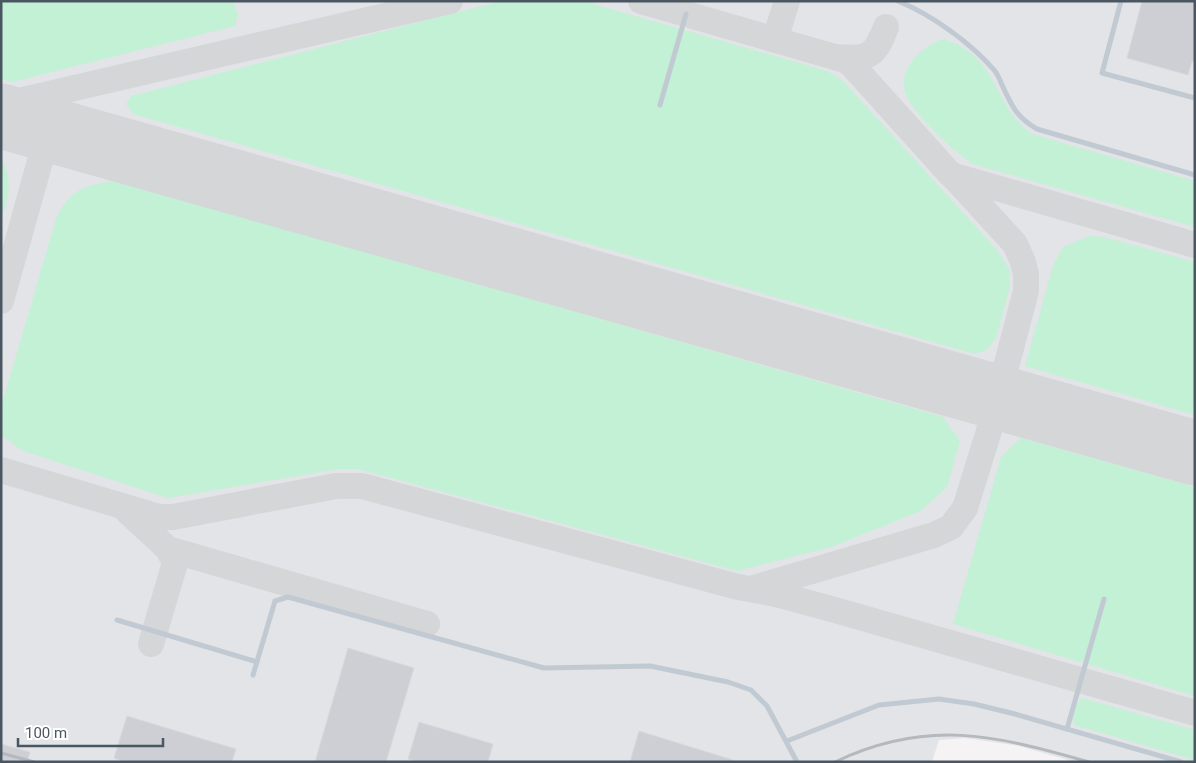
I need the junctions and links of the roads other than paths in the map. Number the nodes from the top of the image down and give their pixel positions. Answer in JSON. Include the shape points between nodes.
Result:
{"nodes":[{"id":1,"x":898,"y":1,"type":"edge"},
{"id":2,"x":1121,"y":1,"type":"edge"},
{"id":3,"x":686,"y":14,"type":"dead end"},
{"id":4,"x":1195,"y":98,"type":"edge"},
{"id":5,"x":660,"y":105,"type":"dead end"},
{"id":6,"x":1195,"y":175,"type":"edge"},
{"id":7,"x":1104,"y":599,"type":"dead end"},
{"id":8,"x":116,"y":620,"type":"dead end"},
{"id":9,"x":257,"y":662,"type":"junction"},
{"id":10,"x":253,"y":675,"type":"dead end"},
{"id":11,"x":1067,"y":729,"type":"junction"},
{"id":12,"x":787,"y":741,"type":"junction"},
{"id":13,"x":797,"y":762,"type":"edge"},
{"id":14,"x":1181,"y":762,"type":"edge"}],
"edges":[{"from":1,"to":6,"type":"lane","via":[[919,10],[959,38],[996,72],[1012,108],[1022,121],[1037,129]]},
{"from":2,"to":4,"type":"lane","via":[[1102,73]]},
{"from":3,"to":5,"type":"lane"},
{"from":7,"to":11,"type":"lane"},
{"from":8,"to":9,"type":"lane"},
{"from":9,"to":10,"type":"lane"},
{"from":9,"to":12,"type":"lane","via":[[275,600],[288,597],[544,668],[650,666],[728,682],[751,690],[767,706]]},
{"from":11,"to":12,"type":"lane","via":[[974,704],[939,699],[880,705]]},
{"from":11,"to":14,"type":"lane"},
{"from":12,"to":13,"type":"lane"}]}
